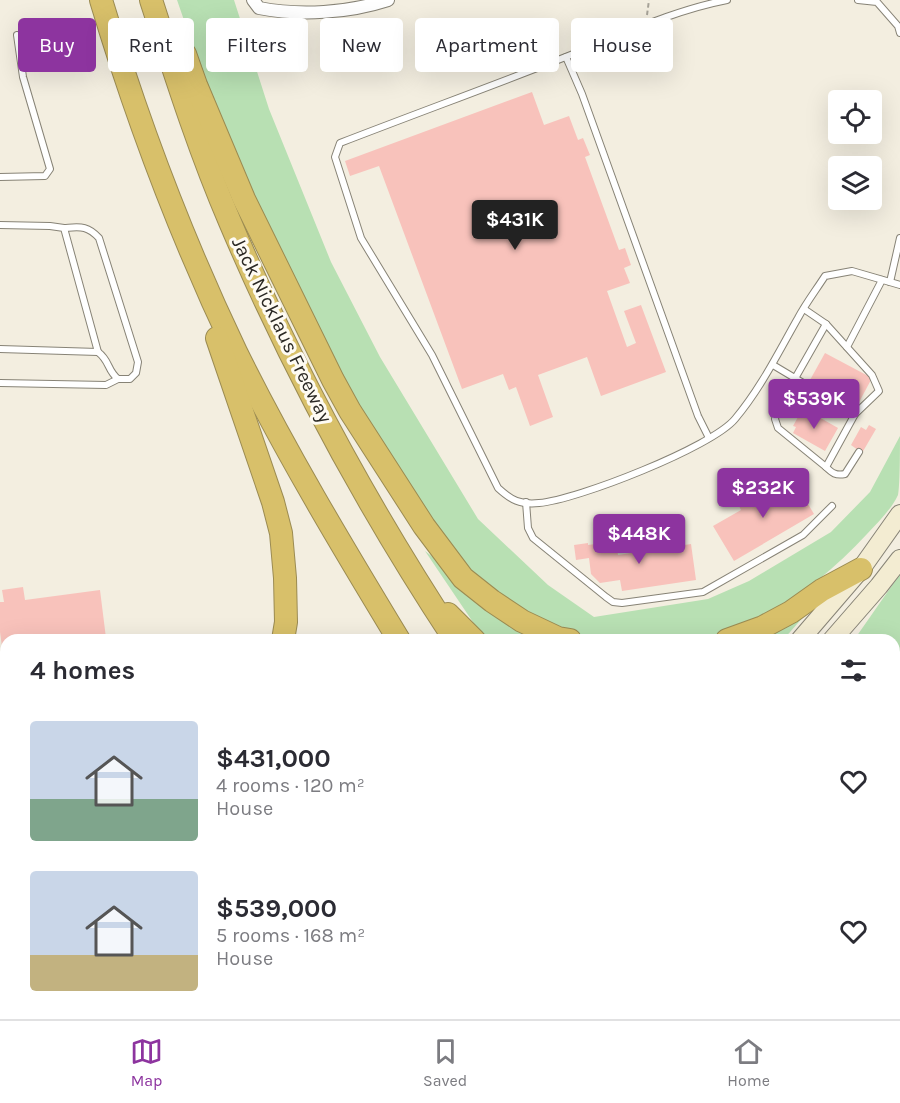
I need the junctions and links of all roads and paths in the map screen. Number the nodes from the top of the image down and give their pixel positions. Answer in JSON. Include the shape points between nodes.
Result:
{"nodes":[{"id":1,"x":101,"y":0,"type":"edge"},
{"id":2,"x":151,"y":0,"type":"edge"},
{"id":3,"x":388,"y":0,"type":"edge"},
{"id":4,"x":649,"y":0,"type":"edge"},
{"id":5,"x":727,"y":0,"type":"edge"},
{"id":6,"x":858,"y":0,"type":"edge"},
{"id":7,"x":256,"y":4,"type":"edge"},
{"id":8,"x":157,"y":18,"type":"edge"},
{"id":9,"x":647,"y":18,"type":"edge"},
{"id":10,"x":665,"y":18,"type":"edge"},
{"id":11,"x":900,"y":33,"type":"edge"},
{"id":12,"x":17,"y":35,"type":"dead end"},
{"id":13,"x":571,"y":55,"type":"edge"},
{"id":14,"x":566,"y":57,"type":"junction"},
{"id":15,"x":175,"y":72,"type":"edge"},
{"id":16,"x":191,"y":72,"type":"edge"},
{"id":17,"x":0,"y":177,"type":"edge"},
{"id":18,"x":0,"y":225,"type":"edge"},
{"id":19,"x":181,"y":225,"type":"junction"},
{"id":20,"x":64,"y":228,"type":"junction"},
{"id":21,"x":900,"y":238,"type":"edge"},
{"id":22,"x":882,"y":280,"type":"junction"},
{"id":23,"x":890,"y":282,"type":"junction"},
{"id":24,"x":900,"y":285,"type":"edge"},
{"id":25,"x":804,"y":309,"type":"junction"},
{"id":26,"x":826,"y":324,"type":"junction"},
{"id":27,"x":847,"y":347,"type":"junction"},
{"id":28,"x":0,"y":349,"type":"edge"},
{"id":29,"x":98,"y":352,"type":"junction"},
{"id":30,"x":773,"y":364,"type":"junction"},
{"id":31,"x":796,"y":378,"type":"junction"},
{"id":32,"x":118,"y":379,"type":"junction"},
{"id":33,"x":0,"y":383,"type":"edge"},
{"id":34,"x":855,"y":414,"type":"junction"},
{"id":35,"x":709,"y":438,"type":"junction"},
{"id":36,"x":860,"y":452,"type":"dead end"},
{"id":37,"x":826,"y":467,"type":"junction"},
{"id":38,"x":526,"y":502,"type":"junction"},
{"id":39,"x":832,"y":506,"type":"dead end"},
{"id":40,"x":900,"y":514,"type":"edge"},
{"id":41,"x":900,"y":559,"type":"edge"},
{"id":42,"x":861,"y":569,"type":"junction"},
{"id":43,"x":420,"y":587,"type":"junction"},
{"id":44,"x":284,"y":634,"type":"edge"},
{"id":45,"x":395,"y":634,"type":"edge"},
{"id":46,"x":451,"y":634,"type":"edge"},
{"id":47,"x":468,"y":634,"type":"edge"},
{"id":48,"x":550,"y":634,"type":"edge"},
{"id":49,"x":744,"y":634,"type":"edge"},
{"id":50,"x":805,"y":634,"type":"edge"},
{"id":51,"x":837,"y":634,"type":"edge"}],
"edges":[{"from":1,"to":19,"type":"highway"},
{"from":2,"to":8,"type":"highway","name":"Jack Nicklaus Freeway"},
{"from":3,"to":7,"type":"street","via":[[369,6],[282,9]]},
{"from":4,"to":9,"type":"path"},
{"from":5,"to":10,"type":"lane"},
{"from":6,"to":11,"type":"lane","via":[[877,2]]},
{"from":12,"to":17,"type":"lane","via":[[22,77],[50,169],[45,176]]},
{"from":13,"to":14,"type":"lane"},
{"from":14,"to":35,"type":"lane"},
{"from":14,"to":38,"type":"lane","via":[[340,142],[335,157],[361,238],[432,354],[498,488],[514,501]]},
{"from":15,"to":43,"type":"highway","name":"Jack Nicklaus Freeway","via":[[225,210],[269,309],[351,470]]},
{"from":16,"to":48,"type":"highway","via":[[244,198],[342,397],[424,526],[463,578],[522,621]]},
{"from":18,"to":20,"type":"lane"},
{"from":19,"to":44,"type":"highway","via":[[281,533]]},
{"from":19,"to":45,"type":"highway","via":[[266,410]]},
{"from":20,"to":29,"type":"lane"},
{"from":20,"to":32,"type":"lane","via":[[91,230],[99,238],[138,362],[130,379]]},
{"from":21,"to":23,"type":"lane"},
{"from":22,"to":23,"type":"lane"},
{"from":22,"to":25,"type":"lane","via":[[852,271],[825,276]]},
{"from":22,"to":27,"type":"lane"},
{"from":23,"to":24,"type":"lane"},
{"from":25,"to":26,"type":"lane"},
{"from":25,"to":30,"type":"lane"},
{"from":26,"to":27,"type":"lane"},
{"from":26,"to":31,"type":"lane"},
{"from":27,"to":34,"type":"lane","via":[[872,375],[879,392]]},
{"from":28,"to":29,"type":"lane"},
{"from":29,"to":32,"type":"lane"},
{"from":30,"to":31,"type":"lane"},
{"from":30,"to":35,"type":"lane","via":[[734,421]]},
{"from":31,"to":34,"type":"lane"},
{"from":31,"to":37,"type":"lane","via":[[777,410],[778,428]]},
{"from":32,"to":33,"type":"lane","via":[[106,386]]},
{"from":34,"to":37,"type":"lane"},
{"from":35,"to":38,"type":"lane","via":[[657,464],[581,492],[539,503]]},
{"from":36,"to":37,"type":"lane","via":[[845,474],[839,476]]},
{"from":38,"to":39,"type":"lane","via":[[533,538],[606,597],[622,603],[703,592],[803,535]]},
{"from":40,"to":42,"type":"main road"},
{"from":41,"to":51,"type":"main road"},
{"from":42,"to":49,"type":"highway","via":[[791,612]]},
{"from":42,"to":50,"type":"main road"},
{"from":43,"to":46,"type":"highway","name":"Jack Nicklaus Freeway"},
{"from":43,"to":47,"type":"highway"}]}
